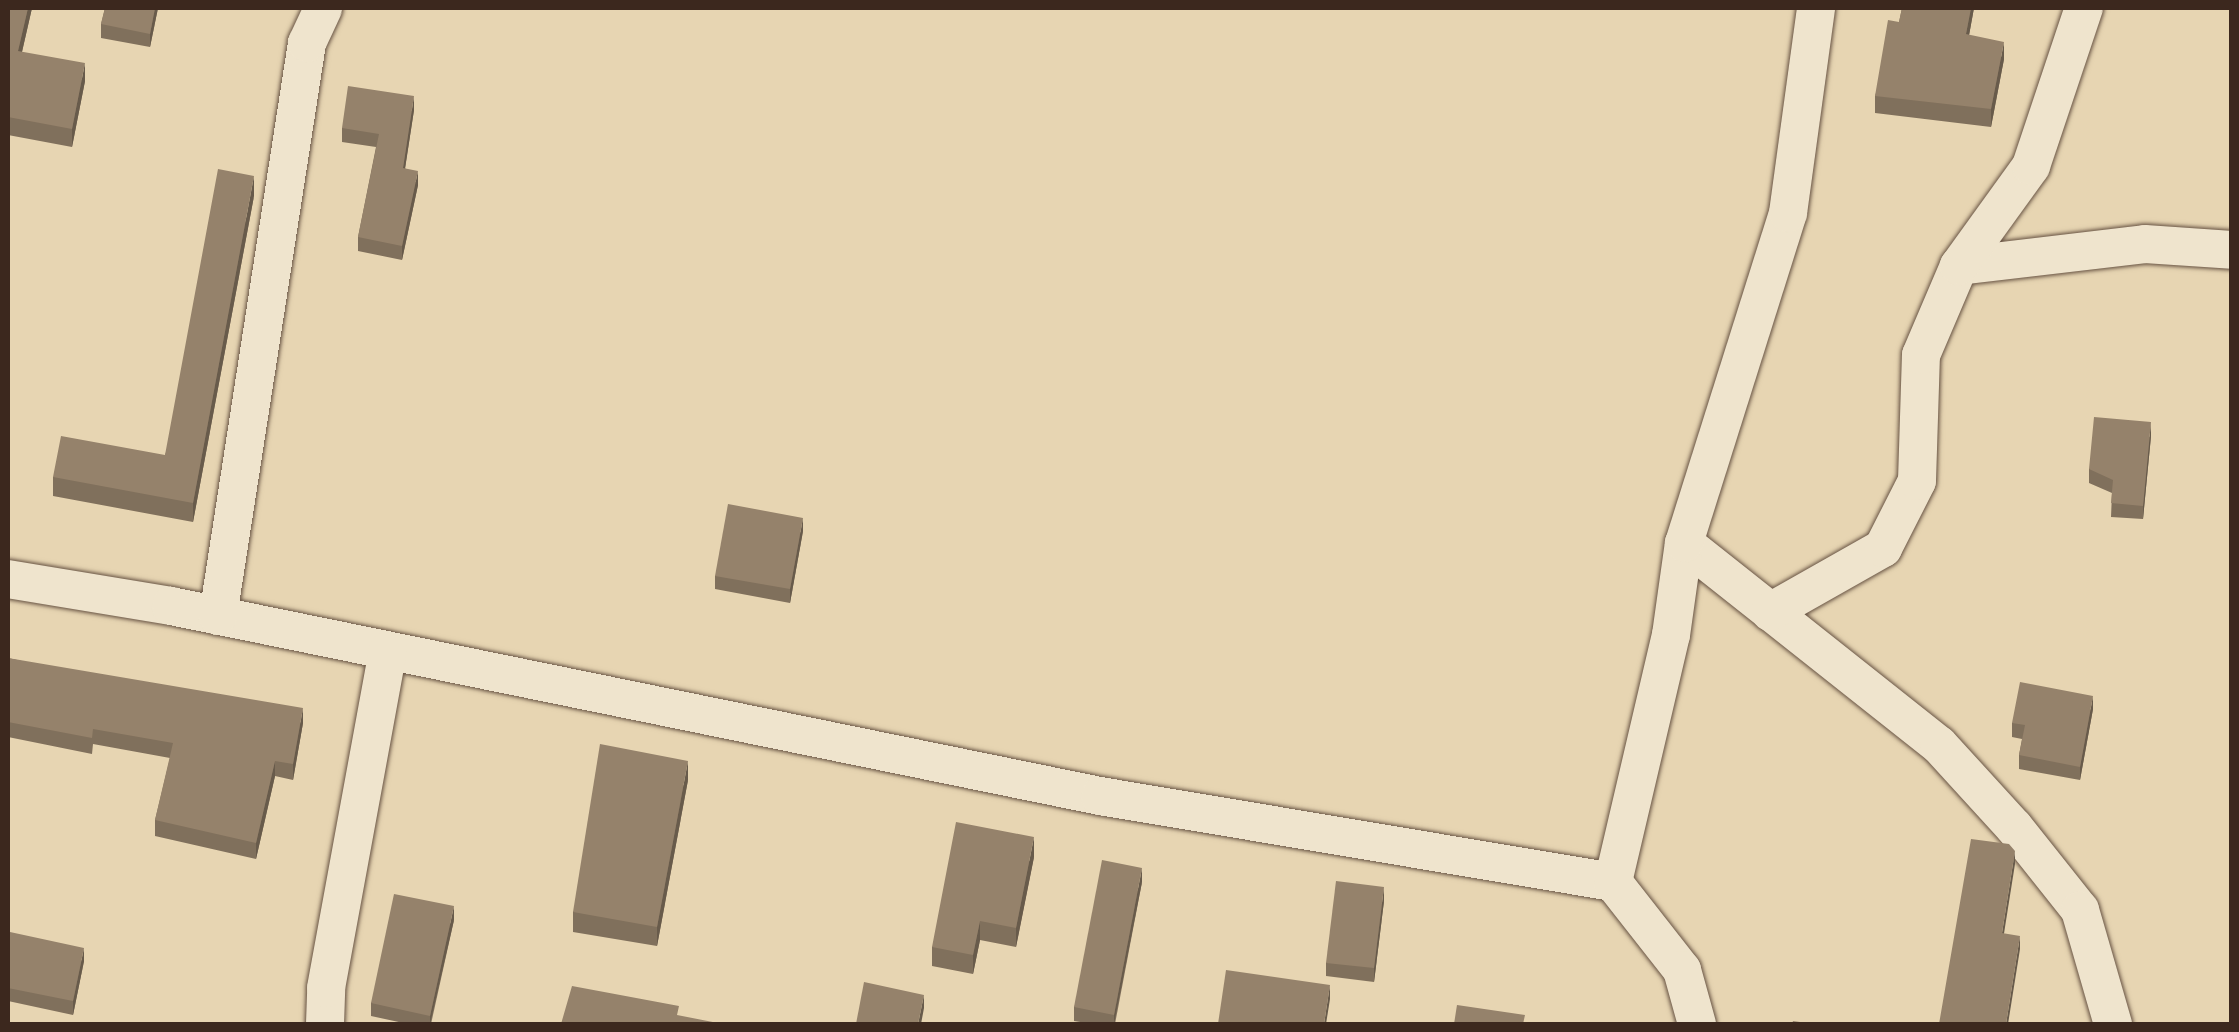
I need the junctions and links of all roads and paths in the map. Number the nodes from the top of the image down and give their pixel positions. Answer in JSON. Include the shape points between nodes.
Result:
{"nodes":[{"id":1,"x":322,"y":8,"type":"edge"},
{"id":2,"x":1816,"y":8,"type":"edge"},
{"id":3,"x":2084,"y":8,"type":"edge"},
{"id":4,"x":2232,"y":250,"type":"edge"},
{"id":5,"x":1959,"y":266,"type":"junction"},
{"id":6,"x":1684,"y":542,"type":"junction"},
{"id":7,"x":8,"y":579,"type":"edge"},
{"id":8,"x":1770,"y":612,"type":"junction"},
{"id":9,"x":218,"y":616,"type":"junction"},
{"id":10,"x":388,"y":651,"type":"junction"},
{"id":11,"x":1613,"y":882,"type":"junction"},
{"id":12,"x":325,"y":1024,"type":"edge"},
{"id":13,"x":1696,"y":1024,"type":"edge"},
{"id":14,"x":2113,"y":1024,"type":"edge"}],
"edges":[{"from":1,"to":9,"type":"street","via":[[308,44]]},
{"from":2,"to":6,"type":"street","via":[[1788,213]]},
{"from":3,"to":5,"type":"street","via":[[2031,166]]},
{"from":4,"to":5,"type":"street","via":[[2146,244]]},
{"from":5,"to":8,"type":"street","via":[[1921,354],[1918,481],[1883,548]]},
{"from":6,"to":8,"type":"street"},
{"from":6,"to":11,"type":"street","via":[[1671,635]]},
{"from":7,"to":9,"type":"street"},
{"from":8,"to":14,"type":"street","via":[[1938,745],[2014,826],[2080,910]]},
{"from":9,"to":10,"type":"street"},
{"from":10,"to":11,"type":"street","via":[[1100,796]]},
{"from":10,"to":12,"type":"street","via":[[326,988]]},
{"from":11,"to":13,"type":"street","via":[[1682,970]]}]}
